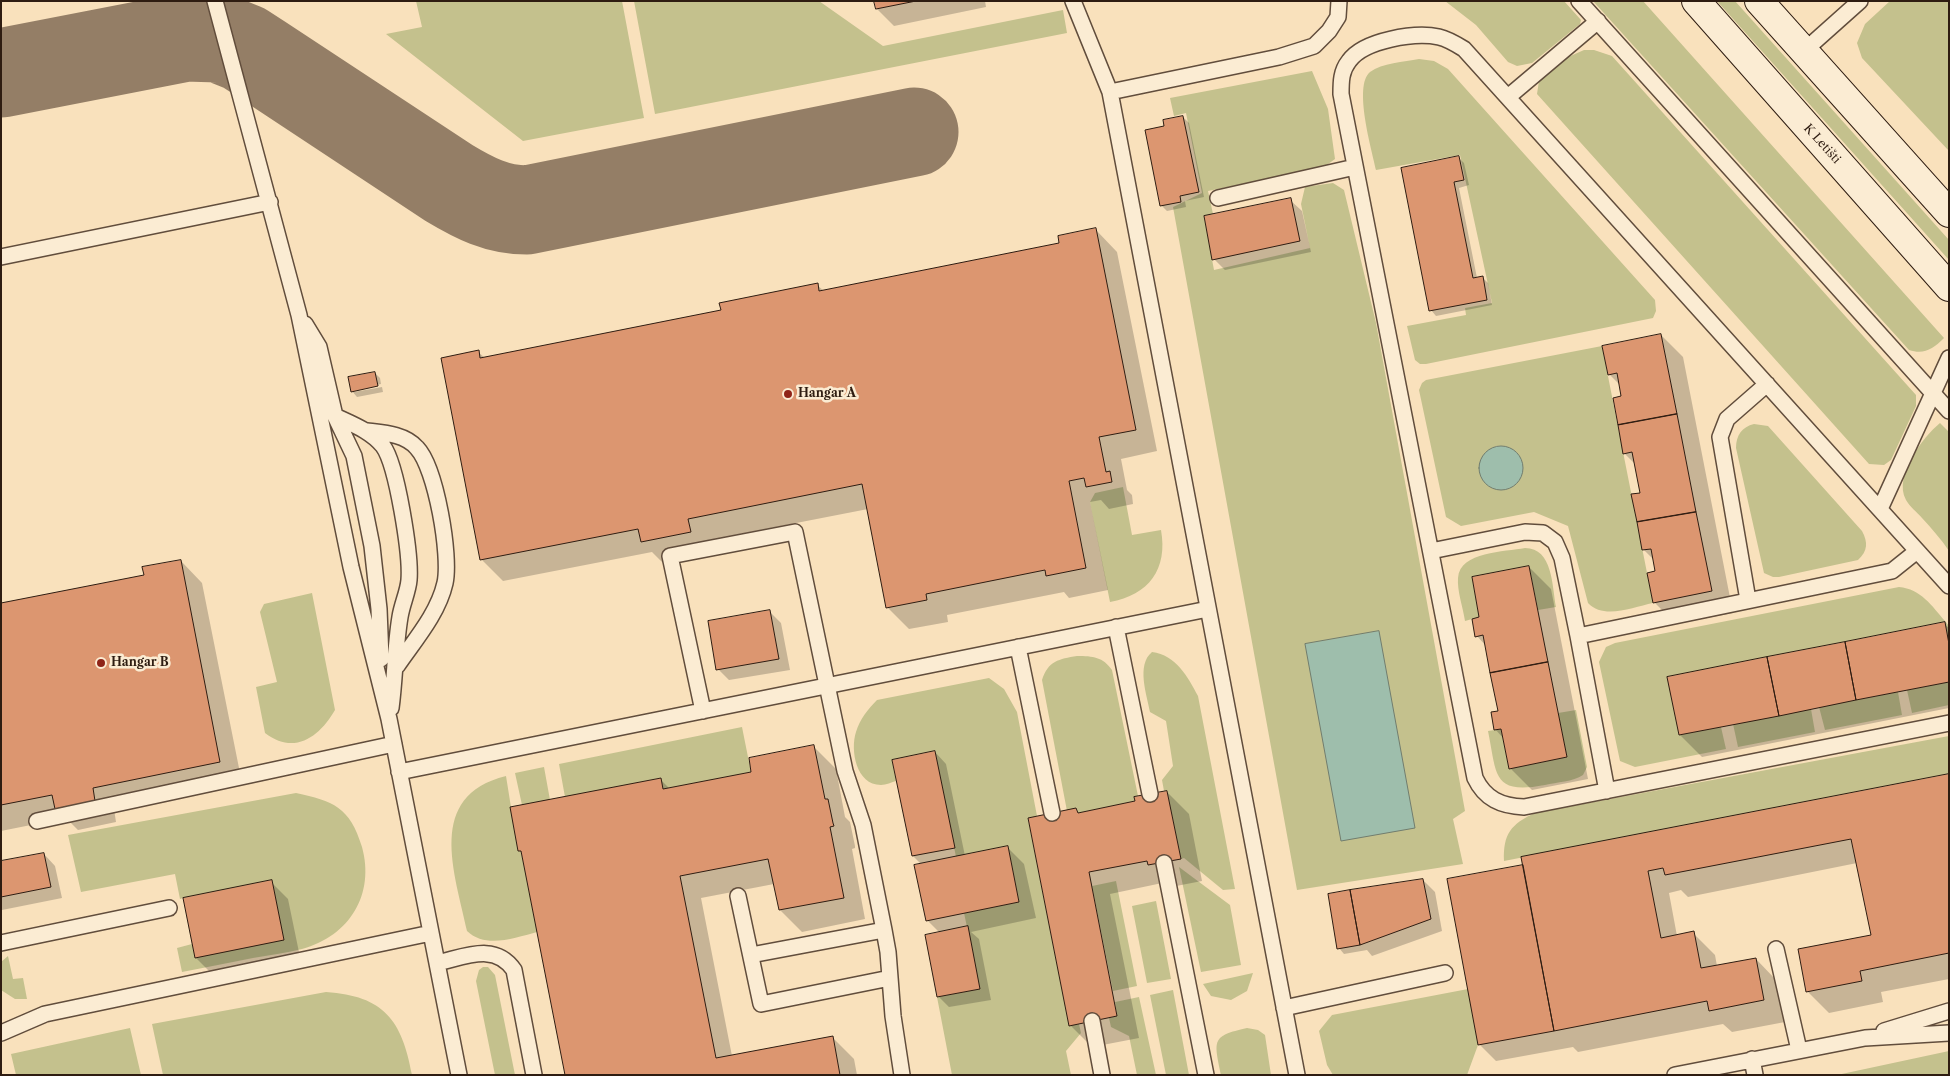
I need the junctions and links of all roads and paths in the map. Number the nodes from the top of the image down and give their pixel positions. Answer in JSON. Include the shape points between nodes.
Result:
{"nodes":[{"id":1,"x":215,"y":1,"type":"edge"},
{"id":2,"x":1073,"y":1,"type":"edge"},
{"id":3,"x":1339,"y":1,"type":"edge"},
{"id":4,"x":1579,"y":1,"type":"edge"},
{"id":5,"x":1696,"y":1,"type":"edge"},
{"id":6,"x":1760,"y":1,"type":"edge"},
{"id":7,"x":1860,"y":1,"type":"edge"},
{"id":8,"x":1598,"y":22,"type":"junction"},
{"id":9,"x":1804,"y":51,"type":"junction"},
{"id":10,"x":1110,"y":92,"type":"junction"},
{"id":11,"x":1508,"y":97,"type":"junction"},
{"id":12,"x":1355,"y":168,"type":"junction"},
{"id":13,"x":1218,"y":198,"type":"dead end"},
{"id":14,"x":270,"y":202,"type":"junction"},
{"id":15,"x":1949,"y":213,"type":"edge"},
{"id":16,"x":1,"y":257,"type":"edge"},
{"id":17,"x":1949,"y":287,"type":"edge"},
{"id":18,"x":299,"y":314,"type":"junction"},
{"id":19,"x":1949,"y":358,"type":"edge"},
{"id":20,"x":1767,"y":384,"type":"junction"},
{"id":21,"x":1932,"y":393,"type":"junction"},
{"id":22,"x":1949,"y":411,"type":"edge"},
{"id":23,"x":335,"y":416,"type":"junction"},
{"id":24,"x":367,"y":431,"type":"junction"},
{"id":25,"x":1880,"y":509,"type":"junction"},
{"id":26,"x":1431,"y":551,"type":"junction"},
{"id":27,"x":1917,"y":551,"type":"junction"},
{"id":28,"x":1949,"y":586,"type":"edge"},
{"id":29,"x":1748,"y":600,"type":"junction"},
{"id":30,"x":1208,"y":609,"type":"junction"},
{"id":31,"x":1116,"y":627,"type":"junction"},
{"id":32,"x":1578,"y":636,"type":"junction"},
{"id":33,"x":1018,"y":647,"type":"junction"},
{"id":34,"x":396,"y":667,"type":"junction"},
{"id":35,"x":827,"y":686,"type":"junction"},
{"id":36,"x":382,"y":687,"type":"junction"},
{"id":37,"x":703,"y":711,"type":"junction"},
{"id":38,"x":389,"y":720,"type":"junction"},
{"id":39,"x":1949,"y":723,"type":"edge"},
{"id":40,"x":394,"y":744,"type":"junction"},
{"id":41,"x":400,"y":772,"type":"junction"},
{"id":42,"x":1607,"y":791,"type":"junction"},
{"id":43,"x":1150,"y":794,"type":"dead end"},
{"id":44,"x":1052,"y":813,"type":"dead end"},
{"id":45,"x":37,"y":821,"type":"dead end"},
{"id":46,"x":1164,"y":863,"type":"dead end"},
{"id":47,"x":738,"y":896,"type":"dead end"},
{"id":48,"x":169,"y":908,"type":"dead end"},
{"id":49,"x":884,"y":930,"type":"junction"},
{"id":50,"x":431,"y":933,"type":"junction"},
{"id":51,"x":1,"y":943,"type":"edge"},
{"id":52,"x":1776,"y":949,"type":"dead end"},
{"id":53,"x":751,"y":956,"type":"junction"},
{"id":54,"x":437,"y":963,"type":"junction"},
{"id":55,"x":1445,"y":973,"type":"dead end"},
{"id":56,"x":890,"y":978,"type":"junction"},
{"id":57,"x":1284,"y":1008,"type":"junction"},
{"id":58,"x":1949,"y":1011,"type":"edge"},
{"id":59,"x":1949,"y":1015,"type":"edge"},
{"id":60,"x":1922,"y":1018,"type":"junction"},
{"id":61,"x":1092,"y":1021,"type":"dead end"},
{"id":62,"x":1949,"y":1032,"type":"edge"},
{"id":63,"x":1,"y":1033,"type":"edge"},
{"id":64,"x":1866,"y":1038,"type":"junction"},
{"id":65,"x":1799,"y":1050,"type":"junction"},
{"id":66,"x":1752,"y":1059,"type":"junction"},
{"id":67,"x":459,"y":1075,"type":"edge"},
{"id":68,"x":534,"y":1075,"type":"edge"},
{"id":69,"x":902,"y":1075,"type":"edge"},
{"id":70,"x":1102,"y":1075,"type":"edge"},
{"id":71,"x":1206,"y":1075,"type":"edge"},
{"id":72,"x":1297,"y":1075,"type":"edge"},
{"id":73,"x":1675,"y":1075,"type":"edge"},
{"id":74,"x":1755,"y":1075,"type":"edge"}],
"edges":[{"from":1,"to":14,"type":"lane"},
{"from":2,"to":10,"type":"lane"},
{"from":3,"to":10,"type":"lane","via":[[1338,16],[1314,46],[1279,57]]},
{"from":4,"to":8,"type":"lane"},
{"from":5,"to":17,"type":"main road","name":"K Letišti"},
{"from":6,"to":9,"type":"main road"},
{"from":7,"to":9,"type":"lane"},
{"from":8,"to":11,"type":"lane"},
{"from":8,"to":21,"type":"lane"},
{"from":9,"to":15,"type":"main road"},
{"from":10,"to":30,"type":"lane"},
{"from":11,"to":12,"type":"lane","via":[[1464,49],[1440,37],[1415,35],[1364,47],[1349,60],[1341,81]]},
{"from":11,"to":20,"type":"lane"},
{"from":12,"to":13,"type":"lane"},
{"from":12,"to":26,"type":"lane"},
{"from":14,"to":16,"type":"lane"},
{"from":14,"to":18,"type":"lane"},
{"from":18,"to":23,"type":"lane","via":[[319,347]]},
{"from":18,"to":36,"type":"lane","via":[[351,567]]},
{"from":19,"to":21,"type":"lane"},
{"from":20,"to":25,"type":"lane"},
{"from":20,"to":29,"type":"lane","via":[[1727,419],[1720,437]]},
{"from":21,"to":22,"type":"lane"},
{"from":21,"to":25,"type":"lane"},
{"from":23,"to":24,"type":"lane"},
{"from":23,"to":36,"type":"lane","via":[[354,456],[366,510],[379,609]]},
{"from":24,"to":34,"type":"lane","via":[[382,444],[390,458],[409,559],[409,581],[400,616]]},
{"from":24,"to":34,"type":"lane","via":[[390,433],[416,447],[428,465],[444,532],[445,583],[427,623]]},
{"from":25,"to":27,"type":"lane"},
{"from":26,"to":32,"type":"lane","via":[[1525,532],[1543,533],[1559,549]]},
{"from":26,"to":42,"type":"lane","via":[[1480,790],[1499,803],[1524,807]]},
{"from":27,"to":28,"type":"lane"},
{"from":27,"to":29,"type":"lane","via":[[1892,571]]},
{"from":29,"to":32,"type":"lane"},
{"from":30,"to":31,"type":"lane"},
{"from":30,"to":57,"type":"lane"},
{"from":31,"to":33,"type":"lane"},
{"from":31,"to":43,"type":"lane"},
{"from":32,"to":42,"type":"lane"},
{"from":33,"to":35,"type":"lane"},
{"from":33,"to":44,"type":"lane"},
{"from":34,"to":38,"type":"lane"},
{"from":35,"to":37,"type":"lane"},
{"from":35,"to":37,"type":"lane","via":[[795,532],[670,556]]},
{"from":35,"to":49,"type":"lane","via":[[845,770],[863,825]]},
{"from":36,"to":38,"type":"lane"},
{"from":37,"to":41,"type":"lane"},
{"from":38,"to":40,"type":"lane"},
{"from":39,"to":42,"type":"lane"},
{"from":40,"to":41,"type":"lane"},
{"from":40,"to":45,"type":"lane"},
{"from":41,"to":50,"type":"lane"},
{"from":46,"to":71,"type":"lane"},
{"from":47,"to":53,"type":"lane"},
{"from":48,"to":51,"type":"lane"},
{"from":49,"to":53,"type":"lane"},
{"from":49,"to":56,"type":"lane"},
{"from":50,"to":54,"type":"lane"},
{"from":50,"to":63,"type":"lane","via":[[45,1014]]},
{"from":52,"to":65,"type":"lane"},
{"from":53,"to":56,"type":"lane","via":[[760,1004]]},
{"from":54,"to":67,"type":"lane"},
{"from":54,"to":68,"type":"lane","via":[[486,953],[497,954],[507,960],[514,970]]},
{"from":55,"to":57,"type":"lane"},
{"from":56,"to":69,"type":"lane"},
{"from":57,"to":72,"type":"lane"},
{"from":58,"to":60,"type":"lane"},
{"from":59,"to":60,"type":"lane"},
{"from":60,"to":64,"type":"lane"},
{"from":61,"to":70,"type":"lane"},
{"from":62,"to":64,"type":"lane"},
{"from":64,"to":65,"type":"lane"},
{"from":65,"to":66,"type":"lane"},
{"from":66,"to":73,"type":"lane"},
{"from":66,"to":74,"type":"lane"}]}
